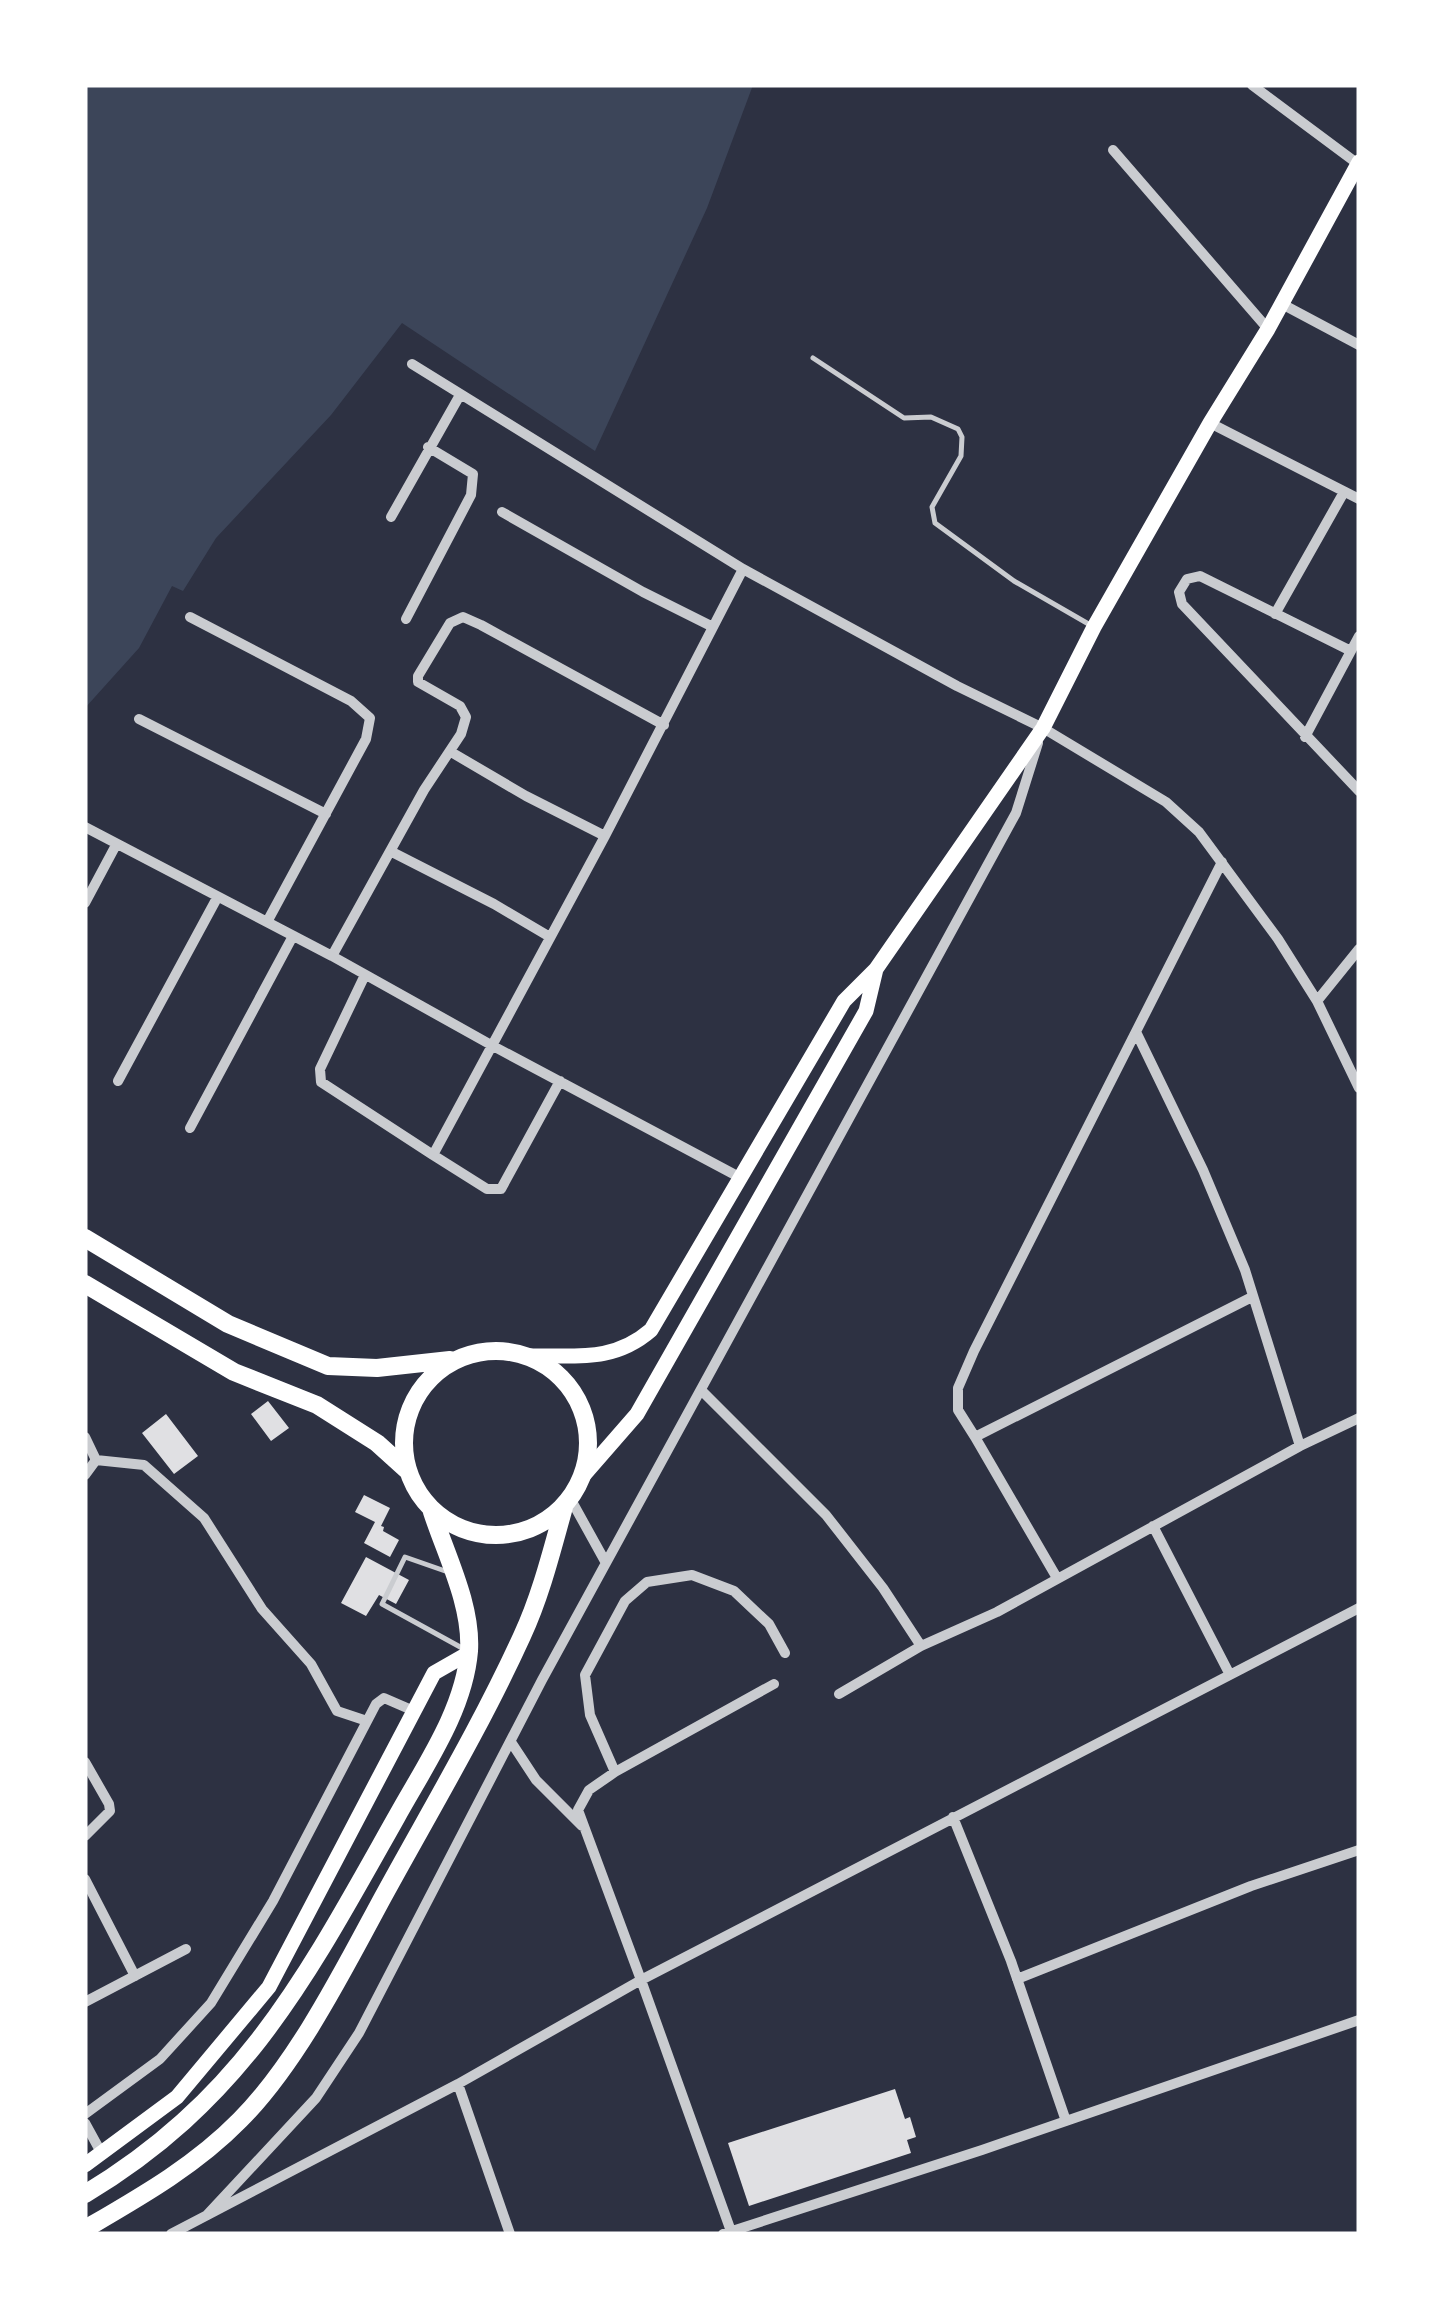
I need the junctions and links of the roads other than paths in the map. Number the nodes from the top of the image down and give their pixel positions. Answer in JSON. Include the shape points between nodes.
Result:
{"nodes":[{"id":1,"x":1252,"y":85,"type":"edge"},
{"id":2,"x":1113,"y":150,"type":"dead end"},
{"id":3,"x":1358,"y":163,"type":"edge"},
{"id":4,"x":1353,"y":185,"type":"edge"},
{"id":5,"x":1282,"y":304,"type":"junction"},
{"id":6,"x":1268,"y":330,"type":"junction"},
{"id":7,"x":1359,"y":345,"type":"edge"},
{"id":8,"x":814,"y":358,"type":"dead end"},
{"id":9,"x":412,"y":364,"type":"dead end"},
{"id":10,"x":460,"y":395,"type":"junction"},
{"id":11,"x":1210,"y":423,"type":"junction"},
{"id":12,"x":428,"y":447,"type":"junction"},
{"id":13,"x":1344,"y":492,"type":"junction"},
{"id":14,"x":1359,"y":500,"type":"edge"},
{"id":15,"x":502,"y":512,"type":"dead end"},
{"id":16,"x":391,"y":517,"type":"dead end"},
{"id":17,"x":743,"y":570,"type":"junction"},
{"id":18,"x":1276,"y":614,"type":"junction"},
{"id":19,"x":190,"y":616,"type":"dead end"},
{"id":20,"x":406,"y":619,"type":"dead end"},
{"id":21,"x":714,"y":627,"type":"junction"},
{"id":22,"x":1094,"y":627,"type":"junction"},
{"id":23,"x":1359,"y":636,"type":"edge"},
{"id":24,"x":1351,"y":651,"type":"junction"},
{"id":25,"x":139,"y":719,"type":"dead end"},
{"id":26,"x":664,"y":726,"type":"junction"},
{"id":27,"x":1043,"y":728,"type":"junction"},
{"id":28,"x":1305,"y":737,"type":"junction"},
{"id":29,"x":451,"y":752,"type":"junction"},
{"id":30,"x":1359,"y":791,"type":"edge"},
{"id":31,"x":326,"y":814,"type":"junction"},
{"id":32,"x":85,"y":828,"type":"edge"},
{"id":33,"x":606,"y":836,"type":"junction"},
{"id":34,"x":116,"y":845,"type":"junction"},
{"id":35,"x":392,"y":852,"type":"junction"},
{"id":36,"x":1222,"y":862,"type":"junction"},
{"id":37,"x":217,"y":898,"type":"junction"},
{"id":38,"x":85,"y":903,"type":"edge"},
{"id":39,"x":267,"y":922,"type":"junction"},
{"id":40,"x":292,"y":936,"type":"junction"},
{"id":41,"x":550,"y":937,"type":"junction"},
{"id":42,"x":1359,"y":949,"type":"edge"},
{"id":43,"x":332,"y":956,"type":"junction"},
{"id":44,"x":876,"y":970,"type":"junction"},
{"id":45,"x":365,"y":975,"type":"junction"},
{"id":46,"x":1317,"y":1002,"type":"junction"},
{"id":47,"x":1136,"y":1034,"type":"junction"},
{"id":48,"x":492,"y":1046,"type":"junction"},
{"id":49,"x":560,"y":1081,"type":"junction"},
{"id":50,"x":118,"y":1082,"type":"dead end"},
{"id":51,"x":1359,"y":1088,"type":"edge"},
{"id":52,"x":190,"y":1128,"type":"dead end"},
{"id":53,"x":432,"y":1154,"type":"junction"},
{"id":54,"x":741,"y":1178,"type":"junction"},
{"id":55,"x":85,"y":1238,"type":"edge"},
{"id":56,"x":85,"y":1284,"type":"edge"},
{"id":57,"x":1252,"y":1297,"type":"junction"},
{"id":58,"x":527,"y":1356,"type":"junction"},
{"id":59,"x":456,"y":1359,"type":"junction"},
{"id":60,"x":702,"y":1391,"type":"junction"},
{"id":61,"x":1359,"y":1418,"type":"edge"},
{"id":62,"x":85,"y":1437,"type":"edge"},
{"id":63,"x":975,"y":1437,"type":"junction"},
{"id":64,"x":1300,"y":1446,"type":"junction"},
{"id":65,"x":96,"y":1460,"type":"junction"},
{"id":66,"x":408,"y":1472,"type":"junction"},
{"id":67,"x":85,"y":1475,"type":"edge"},
{"id":68,"x":583,"y":1476,"type":"junction"},
{"id":69,"x":567,"y":1502,"type":"junction"},
{"id":70,"x":432,"y":1512,"type":"junction"},
{"id":71,"x":1153,"y":1526,"type":"junction"},
{"id":72,"x":606,"y":1563,"type":"junction"},
{"id":73,"x":453,"y":1574,"type":"junction"},
{"id":74,"x":1057,"y":1578,"type":"junction"},
{"id":75,"x":1358,"y":1612,"type":"edge"},
{"id":76,"x":921,"y":1646,"type":"junction"},
{"id":77,"x":468,"y":1653,"type":"junction"},
{"id":78,"x":785,"y":1653,"type":"dead end"},
{"id":79,"x":1229,"y":1673,"type":"junction"},
{"id":80,"x":774,"y":1684,"type":"dead end"},
{"id":81,"x":839,"y":1694,"type":"dead end"},
{"id":82,"x":414,"y":1712,"type":"junction"},
{"id":83,"x":367,"y":1721,"type":"junction"},
{"id":84,"x":510,"y":1742,"type":"junction"},
{"id":85,"x":85,"y":1762,"type":"edge"},
{"id":86,"x":615,"y":1772,"type":"junction"},
{"id":87,"x":953,"y":1817,"type":"junction"},
{"id":88,"x":582,"y":1827,"type":"junction"},
{"id":89,"x":85,"y":1836,"type":"edge"},
{"id":90,"x":1359,"y":1850,"type":"edge"},
{"id":91,"x":85,"y":1878,"type":"edge"},
{"id":92,"x":186,"y":1949,"type":"dead end"},
{"id":93,"x":135,"y":1976,"type":"junction"},
{"id":94,"x":642,"y":1980,"type":"junction"},
{"id":95,"x":1017,"y":1980,"type":"junction"},
{"id":96,"x":85,"y":2002,"type":"edge"},
{"id":97,"x":1359,"y":2020,"type":"edge"},
{"id":98,"x":458,"y":2084,"type":"junction"},
{"id":99,"x":85,"y":2114,"type":"edge"},
{"id":100,"x":1066,"y":2121,"type":"junction"},
{"id":101,"x":85,"y":2122,"type":"edge"},
{"id":102,"x":102,"y":2154,"type":"junction"},
{"id":103,"x":85,"y":2165,"type":"edge"},
{"id":104,"x":85,"y":2194,"type":"edge"},
{"id":105,"x":207,"y":2216,"type":"junction"},
{"id":106,"x":85,"y":2229,"type":"edge"},
{"id":107,"x":729,"y":2233,"type":"edge"},
{"id":108,"x":171,"y":2234,"type":"edge"},
{"id":109,"x":510,"y":2234,"type":"edge"}],
"edges":[{"from":1,"to":3,"type":"street"},
{"from":2,"to":6,"type":"street"},
{"from":3,"to":4,"type":"main road"},
{"from":4,"to":5,"type":"main road"},
{"from":5,"to":6,"type":"main road"},
{"from":5,"to":7,"type":"street"},
{"from":6,"to":11,"type":"main road"},
{"from":8,"to":22,"type":"lane","via":[[904,418],[931,417],[958,429],[960,456],[932,507],[935,523],[1014,581]]},
{"from":9,"to":10,"type":"street"},
{"from":10,"to":12,"type":"street"},
{"from":10,"to":17,"type":"street"},
{"from":11,"to":13,"type":"street"},
{"from":11,"to":22,"type":"main road"},
{"from":12,"to":16,"type":"street"},
{"from":12,"to":20,"type":"street","via":[[473,474],[471,495]]},
{"from":13,"to":14,"type":"street"},
{"from":13,"to":18,"type":"street"},
{"from":15,"to":21,"type":"street"},
{"from":17,"to":21,"type":"street"},
{"from":17,"to":27,"type":"street"},
{"from":18,"to":24,"type":"street"},
{"from":18,"to":28,"type":"street","via":[[1200,576],[1187,579],[1179,592],[1182,604]]},
{"from":19,"to":31,"type":"street","via":[[351,701],[370,718],[366,739]]},
{"from":21,"to":26,"type":"street"},
{"from":22,"to":27,"type":"main road"},
{"from":23,"to":24,"type":"street"},
{"from":24,"to":28,"type":"street"},
{"from":25,"to":31,"type":"street"},
{"from":26,"to":29,"type":"street","via":[[464,617],[450,623],[418,676],[420,686],[460,706],[466,717]]},
{"from":26,"to":33,"type":"street"},
{"from":27,"to":36,"type":"street","via":[[1166,802]]},
{"from":27,"to":44,"type":"main road"},
{"from":27,"to":60,"type":"street","via":[[1016,813]]},
{"from":28,"to":30,"type":"street"},
{"from":29,"to":33,"type":"street"},
{"from":29,"to":35,"type":"street"},
{"from":31,"to":39,"type":"street"},
{"from":32,"to":34,"type":"street"},
{"from":33,"to":41,"type":"street"},
{"from":34,"to":37,"type":"street"},
{"from":34,"to":38,"type":"street"},
{"from":35,"to":41,"type":"street"},
{"from":35,"to":43,"type":"street"},
{"from":36,"to":46,"type":"street"},
{"from":36,"to":47,"type":"street"},
{"from":37,"to":39,"type":"street"},
{"from":37,"to":50,"type":"street"},
{"from":39,"to":40,"type":"street"},
{"from":40,"to":43,"type":"street"},
{"from":40,"to":52,"type":"street"},
{"from":41,"to":48,"type":"street"},
{"from":42,"to":46,"type":"street"},
{"from":43,"to":45,"type":"street"},
{"from":44,"to":54,"type":"main road","via":[[844,1000]]},
{"from":44,"to":68,"type":"main road","via":[[866,1011],[673,1353],[637,1414]]},
{"from":45,"to":48,"type":"street"},
{"from":45,"to":53,"type":"street","via":[[320,1069],[321,1082]]},
{"from":46,"to":51,"type":"street"},
{"from":47,"to":57,"type":"street","via":[[1203,1170]]},
{"from":47,"to":63,"type":"street","via":[[958,1388],[958,1410]]},
{"from":48,"to":49,"type":"street"},
{"from":48,"to":53,"type":"street"},
{"from":49,"to":53,"type":"street","via":[[501,1188],[487,1189]]},
{"from":49,"to":54,"type":"street"},
{"from":54,"to":58,"type":"main road","via":[[651,1330],[635,1344],[614,1354]]},
{"from":55,"to":59,"type":"highway","via":[[228,1324],[328,1366]]},
{"from":56,"to":66,"type":"highway","via":[[234,1372],[317,1405]]},
{"from":57,"to":63,"type":"street"},
{"from":57,"to":64,"type":"street"},
{"from":58,"to":59,"type":"highway","via":[[491,1350]]},
{"from":58,"to":68,"type":"highway","via":[[561,1376],[582,1402],[592,1440]]},
{"from":59,"to":66,"type":"highway","via":[[426,1380],[408,1411],[402,1447]]},
{"from":60,"to":72,"type":"street"},
{"from":60,"to":76,"type":"street","via":[[826,1515]]},
{"from":61,"to":64,"type":"street"},
{"from":62,"to":65,"type":"street"},
{"from":63,"to":74,"type":"street"},
{"from":64,"to":71,"type":"street"},
{"from":65,"to":67,"type":"street"},
{"from":65,"to":83,"type":"street","via":[[144,1464],[204,1518],[262,1609],[311,1664],[337,1711]]},
{"from":66,"to":70,"type":"highway"},
{"from":68,"to":69,"type":"highway"},
{"from":69,"to":70,"type":"highway","via":[[535,1528],[500,1536],[464,1529]]},
{"from":69,"to":72,"type":"street"},
{"from":69,"to":106,"type":"highway","via":[[523,1635],[289,2058],[205,2152]]},
{"from":70,"to":73,"type":"highway"},
{"from":71,"to":74,"type":"street"},
{"from":71,"to":79,"type":"street"},
{"from":72,"to":84,"type":"street"},
{"from":73,"to":77,"type":"highway","via":[[468,1623]]},
{"from":73,"to":77,"type":"lane","via":[[405,1557],[382,1604]]},
{"from":74,"to":76,"type":"street"},
{"from":75,"to":79,"type":"street"},
{"from":76,"to":81,"type":"street"},
{"from":77,"to":82,"type":"main road","via":[[434,1673]]},
{"from":77,"to":104,"type":"highway","via":[[458,1699],[432,1753],[331,1933],[266,2032],[169,2136]]},
{"from":78,"to":86,"type":"street","via":[[769,1624],[734,1591],[692,1575],[646,1582],[625,1602],[585,1675],[590,1715]]},
{"from":79,"to":87,"type":"street"},
{"from":80,"to":86,"type":"street"},
{"from":82,"to":83,"type":"street","via":[[384,1698]]},
{"from":82,"to":102,"type":"main road","via":[[269,1987],[177,2097]]},
{"from":83,"to":99,"type":"street","via":[[273,1901],[211,2002],[160,2059]]},
{"from":84,"to":88,"type":"street"},
{"from":84,"to":105,"type":"street","via":[[358,2034],[316,2098]]},
{"from":85,"to":89,"type":"street","via":[[110,1810]]},
{"from":86,"to":88,"type":"street","via":[[589,1790],[578,1810]]},
{"from":87,"to":94,"type":"street"},
{"from":87,"to":95,"type":"street"},
{"from":88,"to":94,"type":"street"},
{"from":90,"to":95,"type":"street"},
{"from":91,"to":93,"type":"street"},
{"from":92,"to":93,"type":"street"},
{"from":93,"to":96,"type":"street"},
{"from":94,"to":98,"type":"street"},
{"from":94,"to":107,"type":"street"},
{"from":95,"to":100,"type":"street"},
{"from":97,"to":100,"type":"street"},
{"from":98,"to":105,"type":"street"},
{"from":98,"to":109,"type":"street"},
{"from":100,"to":107,"type":"street"},
{"from":101,"to":102,"type":"street"},
{"from":102,"to":103,"type":"main road"},
{"from":105,"to":108,"type":"street"}]}
